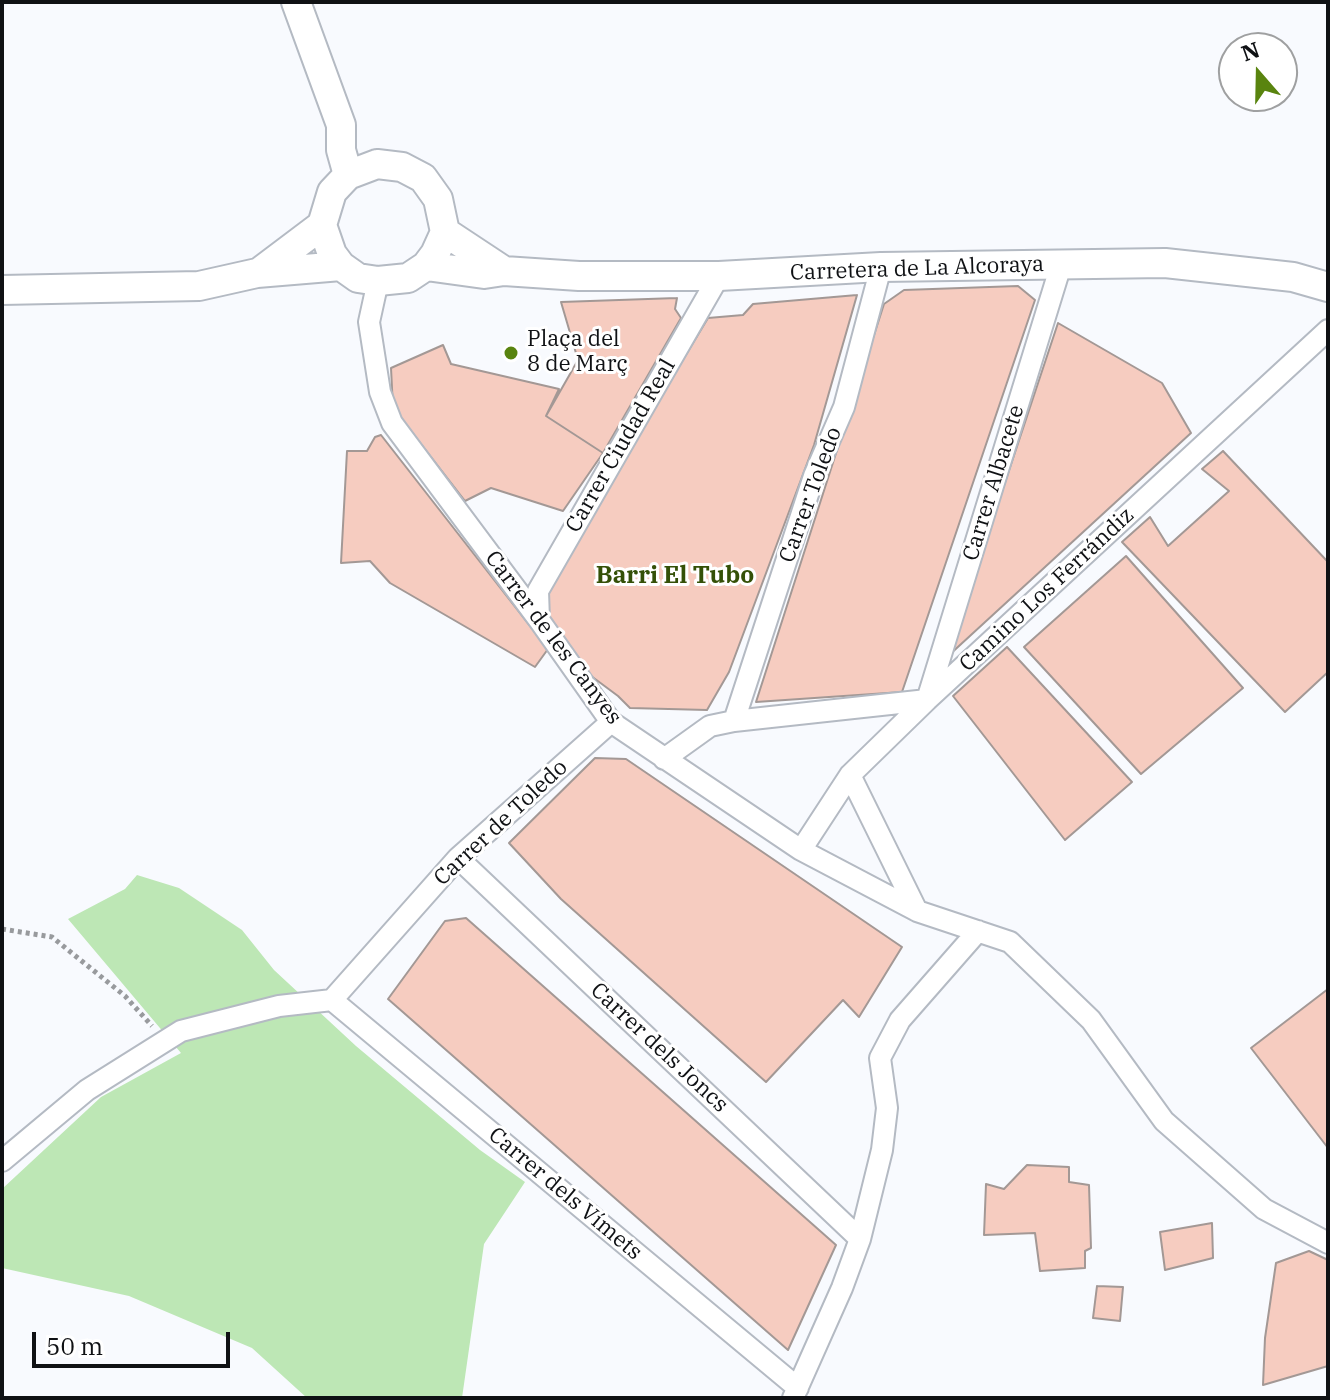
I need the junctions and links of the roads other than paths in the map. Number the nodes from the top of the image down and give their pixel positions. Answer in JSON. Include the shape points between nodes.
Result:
{"nodes":[{"id":1,"x":296,"y":2,"type":"edge"},
{"id":2,"x":341,"y":125,"type":"junction"},
{"id":3,"x":377,"y":164,"type":"junction"},
{"id":4,"x":348,"y":175,"type":"junction"},
{"id":5,"x":322,"y":225,"type":"junction"},
{"id":6,"x":445,"y":232,"type":"junction"},
{"id":7,"x":1061,"y":265,"type":"junction"},
{"id":8,"x":341,"y":266,"type":"junction"},
{"id":9,"x":426,"y":266,"type":"junction"},
{"id":10,"x":881,"y":267,"type":"junction"},
{"id":11,"x":504,"y":271,"type":"junction"},
{"id":12,"x":257,"y":273,"type":"junction"},
{"id":13,"x":719,"y":276,"type":"junction"},
{"id":14,"x":378,"y":281,"type":"junction"},
{"id":15,"x":1328,"y":287,"type":"edge"},
{"id":16,"x":2,"y":290,"type":"edge"},
{"id":17,"x":1328,"y":330,"type":"edge"},
{"id":18,"x":539,"y":620,"type":"junction"},
{"id":19,"x":927,"y":700,"type":"junction"},
{"id":20,"x":734,"y":721,"type":"junction"},
{"id":21,"x":611,"y":722,"type":"junction"},
{"id":22,"x":664,"y":759,"type":"junction"},
{"id":23,"x":850,"y":775,"type":"junction"},
{"id":24,"x":801,"y":850,"type":"junction"},
{"id":25,"x":458,"y":858,"type":"junction"},
{"id":26,"x":917,"y":911,"type":"junction"},
{"id":27,"x":978,"y":931,"type":"junction"},
{"id":28,"x":332,"y":1000,"type":"junction"},
{"id":29,"x":2,"y":1161,"type":"edge"},
{"id":30,"x":860,"y":1239,"type":"junction"},
{"id":31,"x":1328,"y":1243,"type":"edge"},
{"id":32,"x":795,"y":1393,"type":"edge"}],
"edges":[{"from":1,"to":2,"type":"street"},
{"from":2,"to":3,"type":"street"},
{"from":2,"to":4,"type":"street"},
{"from":3,"to":4,"type":"street"},
{"from":3,"to":6,"type":"street","via":[[402,167],[423,178],[438,199]]},
{"from":4,"to":5,"type":"street","via":[[332,192]]},
{"from":5,"to":8,"type":"street"},
{"from":5,"to":12,"type":"street"},
{"from":6,"to":9,"type":"street"},
{"from":6,"to":11,"type":"street","name":"Carretera de La Alcoraya"},
{"from":7,"to":10,"type":"street","name":"Carretera de La Alcoraya"},
{"from":7,"to":15,"type":"street","name":"Carretera de La Alcoraya","via":[[1165,263],[1293,277]]},
{"from":7,"to":19,"type":"street","name":"Carrer Albacete"},
{"from":8,"to":12,"type":"street"},
{"from":8,"to":14,"type":"street","via":[[358,278]]},
{"from":9,"to":11,"type":"street","name":"Carretera de La Alcoraya","via":[[484,274]]},
{"from":9,"to":14,"type":"street","via":[[408,278]]},
{"from":10,"to":13,"type":"street","name":"Carretera de La Alcoraya"},
{"from":10,"to":20,"type":"street","name":"Carrer Toledo","via":[[844,407],[814,476]]},
{"from":11,"to":13,"type":"street","name":"Carretera de La Alcoraya"},
{"from":12,"to":16,"type":"street","via":[[199,286]]},
{"from":13,"to":18,"type":"street","name":"Carrer Ciudad Real","via":[[538,591]]},
{"from":14,"to":18,"type":"street","name":"Carrer de les Canyes","via":[[369,322],[380,392],[392,423]]},
{"from":17,"to":19,"type":"street","name":"Camino Los Ferrándiz"},
{"from":18,"to":21,"type":"street","name":"Carrer de les Canyes"},
{"from":19,"to":20,"type":"street"},
{"from":19,"to":23,"type":"street","name":"Camino Los Ferrándiz"},
{"from":20,"to":22,"type":"street","via":[[710,726]]},
{"from":21,"to":22,"type":"street","name":"Carrer de les Canyes"},
{"from":21,"to":25,"type":"street","name":"Carrer de Toledo"},
{"from":22,"to":24,"type":"street","name":"Carrer de les Canyes"},
{"from":23,"to":24,"type":"street","name":"Camino Los Ferrándiz"},
{"from":23,"to":26,"type":"street"},
{"from":24,"to":26,"type":"street","name":"Carrer de les Canyes"},
{"from":25,"to":28,"type":"street","name":"Carrer de Toledo"},
{"from":25,"to":30,"type":"street","name":"Carrer dels Joncs"},
{"from":26,"to":27,"type":"street","name":"Carrer de les Canyes"},
{"from":27,"to":30,"type":"street","via":[[900,1020],[880,1058],[887,1108]]},
{"from":27,"to":31,"type":"street","name":"Carrer de les Canyes","via":[[1010,942],[1091,1020],[1164,1121],[1264,1209]]},
{"from":28,"to":29,"type":"street","via":[[181,1031],[87,1090]]},
{"from":28,"to":32,"type":"street","name":"Carrer dels Vímets"},
{"from":30,"to":32,"type":"street"}]}
